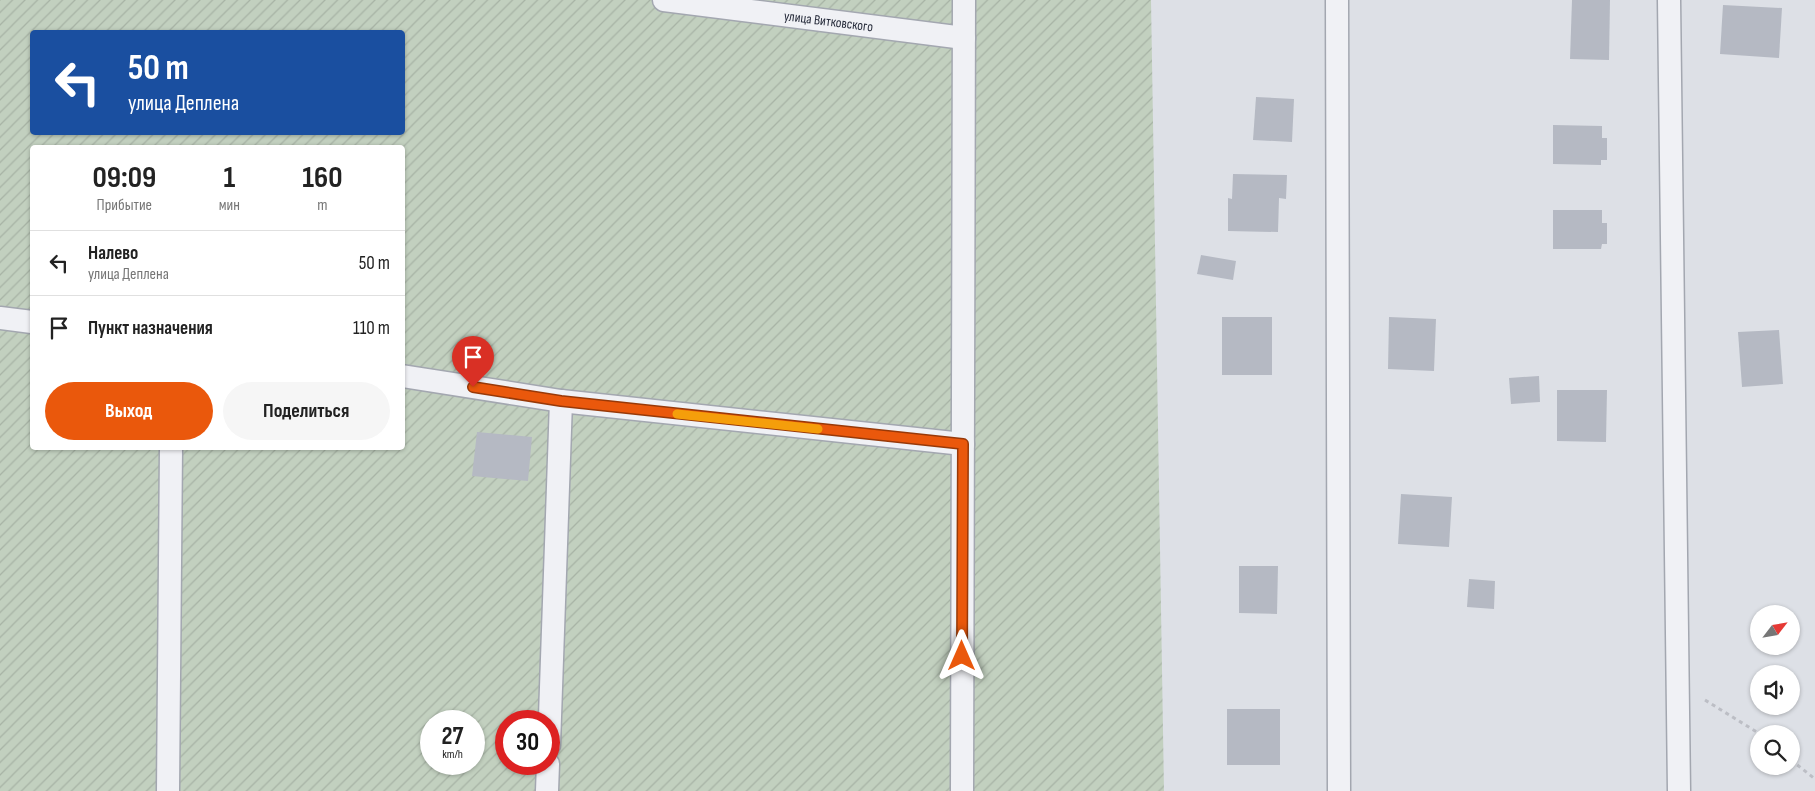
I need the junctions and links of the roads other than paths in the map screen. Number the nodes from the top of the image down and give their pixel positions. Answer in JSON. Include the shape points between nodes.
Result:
{"nodes":[{"id":1,"x":664,"y":0,"type":"edge"},
{"id":2,"x":964,"y":0,"type":"edge"},
{"id":3,"x":1337,"y":0,"type":"edge"},
{"id":4,"x":1669,"y":0,"type":"edge"},
{"id":5,"x":964,"y":38,"type":"junction"},
{"id":6,"x":0,"y":318,"type":"edge"},
{"id":7,"x":30,"y":322,"type":"edge"},
{"id":8,"x":405,"y":376,"type":"edge"},
{"id":9,"x":561,"y":401,"type":"junction"},
{"id":10,"x":963,"y":444,"type":"junction"},
{"id":11,"x":171,"y":450,"type":"edge"},
{"id":12,"x":550,"y":710,"type":"edge"},
{"id":13,"x":548,"y":775,"type":"edge"},
{"id":14,"x":168,"y":791,"type":"edge"},
{"id":15,"x":547,"y":791,"type":"edge"},
{"id":16,"x":962,"y":791,"type":"edge"},
{"id":17,"x":1339,"y":791,"type":"edge"},
{"id":18,"x":1679,"y":791,"type":"edge"}],
"edges":[{"from":1,"to":5,"type":"street","name":"улица Витковского"},
{"from":2,"to":5,"type":"street"},
{"from":3,"to":17,"type":"street"},
{"from":4,"to":18,"type":"street"},
{"from":5,"to":10,"type":"street"},
{"from":6,"to":7,"type":"street"},
{"from":8,"to":9,"type":"street"},
{"from":9,"to":10,"type":"street"},
{"from":9,"to":12,"type":"street"},
{"from":10,"to":16,"type":"street"},
{"from":11,"to":14,"type":"street"},
{"from":13,"to":15,"type":"street"}]}
